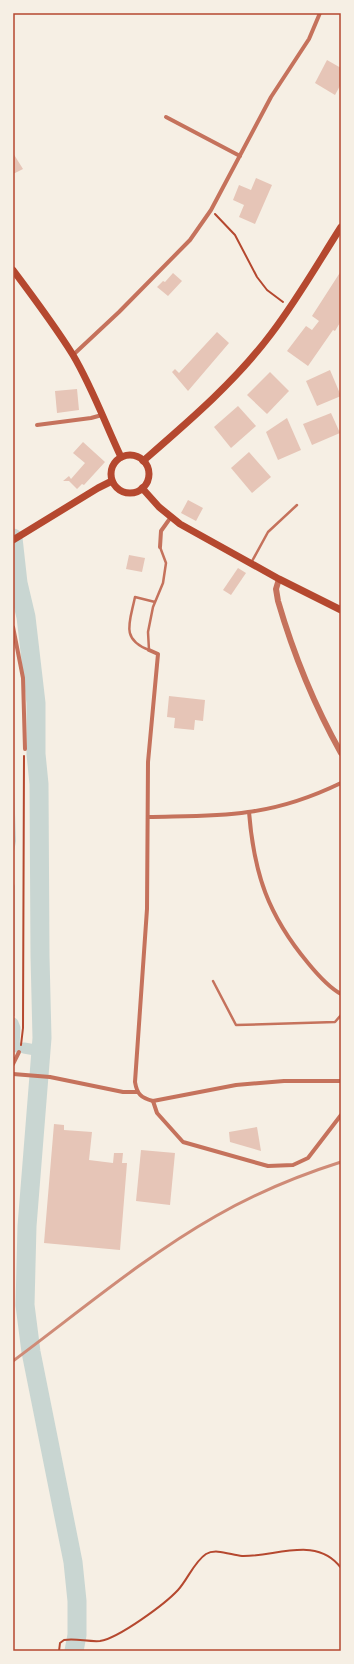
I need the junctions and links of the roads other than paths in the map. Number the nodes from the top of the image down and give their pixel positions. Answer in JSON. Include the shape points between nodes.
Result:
{"nodes":[{"id":1,"x":320,"y":13,"type":"edge"},
{"id":2,"x":166,"y":117,"type":"dead end"},
{"id":3,"x":240,"y":156,"type":"junction"},
{"id":4,"x":341,"y":227,"type":"edge"},
{"id":5,"x":13,"y":270,"type":"edge"},
{"id":6,"x":73,"y":355,"type":"junction"},
{"id":7,"x":102,"y":415,"type":"junction"},
{"id":8,"x":37,"y":425,"type":"dead end"},
{"id":9,"x":121,"y":457,"type":"junction"},
{"id":10,"x":143,"y":461,"type":"junction"},
{"id":11,"x":112,"y":481,"type":"junction"},
{"id":12,"x":142,"y":488,"type":"junction"},
{"id":13,"x":297,"y":505,"type":"dead end"},
{"id":14,"x":171,"y":517,"type":"junction"},
{"id":15,"x":13,"y":540,"type":"edge"},
{"id":16,"x":160,"y":547,"type":"joint"},
{"id":17,"x":251,"y":564,"type":"junction"},
{"id":18,"x":279,"y":579,"type":"junction"},
{"id":19,"x":155,"y":602,"type":"junction"},
{"id":20,"x":341,"y":610,"type":"edge"},
{"id":21,"x":13,"y":627,"type":"edge"},
{"id":22,"x":149,"y":650,"type":"junction"},
{"id":23,"x":24,"y":749,"type":"road end"},
{"id":24,"x":341,"y":753,"type":"edge"},
{"id":25,"x":341,"y":783,"type":"edge"},
{"id":26,"x":249,"y":812,"type":"junction"},
{"id":27,"x":148,"y":816,"type":"junction"},
{"id":28,"x":213,"y":981,"type":"dead end"},
{"id":29,"x":341,"y":994,"type":"edge"},
{"id":30,"x":341,"y":1015,"type":"edge"},
{"id":31,"x":19,"y":1052,"type":"road end"},
{"id":32,"x":13,"y":1064,"type":"edge"},
{"id":33,"x":13,"y":1074,"type":"edge"},
{"id":34,"x":341,"y":1081,"type":"edge"},
{"id":35,"x":137,"y":1092,"type":"junction"},
{"id":36,"x":153,"y":1101,"type":"junction"},
{"id":37,"x":341,"y":1115,"type":"edge"}],
"edges":[{"from":1,"to":3,"type":"street","via":[[309,39],[272,97]]},
{"from":2,"to":3,"type":"street"},
{"from":3,"to":6,"type":"street","via":[[211,210],[190,240]]},
{"from":4,"to":10,"type":"main road","via":[[271,335],[221,391]]},
{"from":5,"to":6,"type":"main road"},
{"from":6,"to":7,"type":"main road"},
{"from":7,"to":8,"type":"street"},
{"from":7,"to":9,"type":"main road"},
{"from":9,"to":10,"type":"main road","via":[[132,455]]},
{"from":9,"to":11,"type":"main road","via":[[111,470]]},
{"from":10,"to":12,"type":"main road","via":[[148,478]]},
{"from":11,"to":12,"type":"main road","via":[[125,492],[131,493]]},
{"from":11,"to":15,"type":"main road"},
{"from":12,"to":14,"type":"main road"},
{"from":13,"to":17,"type":"lane","via":[[268,532]]},
{"from":14,"to":16,"type":"street","via":[[161,531]]},
{"from":14,"to":17,"type":"main road"},
{"from":16,"to":19,"type":"lane","via":[[166,563],[163,583]]},
{"from":17,"to":18,"type":"main road"},
{"from":18,"to":20,"type":"main road"},
{"from":18,"to":24,"type":"street","via":[[276,589],[287,633],[302,675]]},
{"from":19,"to":22,"type":"lane","via":[[148,632]]},
{"from":19,"to":22,"type":"lane","via":[[134,597],[129,626],[130,637],[138,646]]},
{"from":21,"to":23,"type":"street","via":[[23,678]]},
{"from":22,"to":27,"type":"street","via":[[158,654],[148,762]]},
{"from":25,"to":26,"type":"street","via":[[306,798]]},
{"from":26,"to":27,"type":"street"},
{"from":26,"to":29,"type":"street","via":[[257,865],[265,893],[278,920],[316,973]]},
{"from":27,"to":35,"type":"street","via":[[147,909],[135,1082]]},
{"from":28,"to":30,"type":"lane","via":[[236,1025],[335,1022]]},
{"from":31,"to":32,"type":"street"},
{"from":33,"to":35,"type":"street","via":[[49,1077],[123,1092]]},
{"from":34,"to":36,"type":"street","via":[[284,1080],[236,1085]]},
{"from":35,"to":36,"type":"street","via":[[144,1099]]},
{"from":36,"to":37,"type":"street","via":[[157,1113],[183,1142],[268,1166],[293,1165],[308,1158]]}]}
